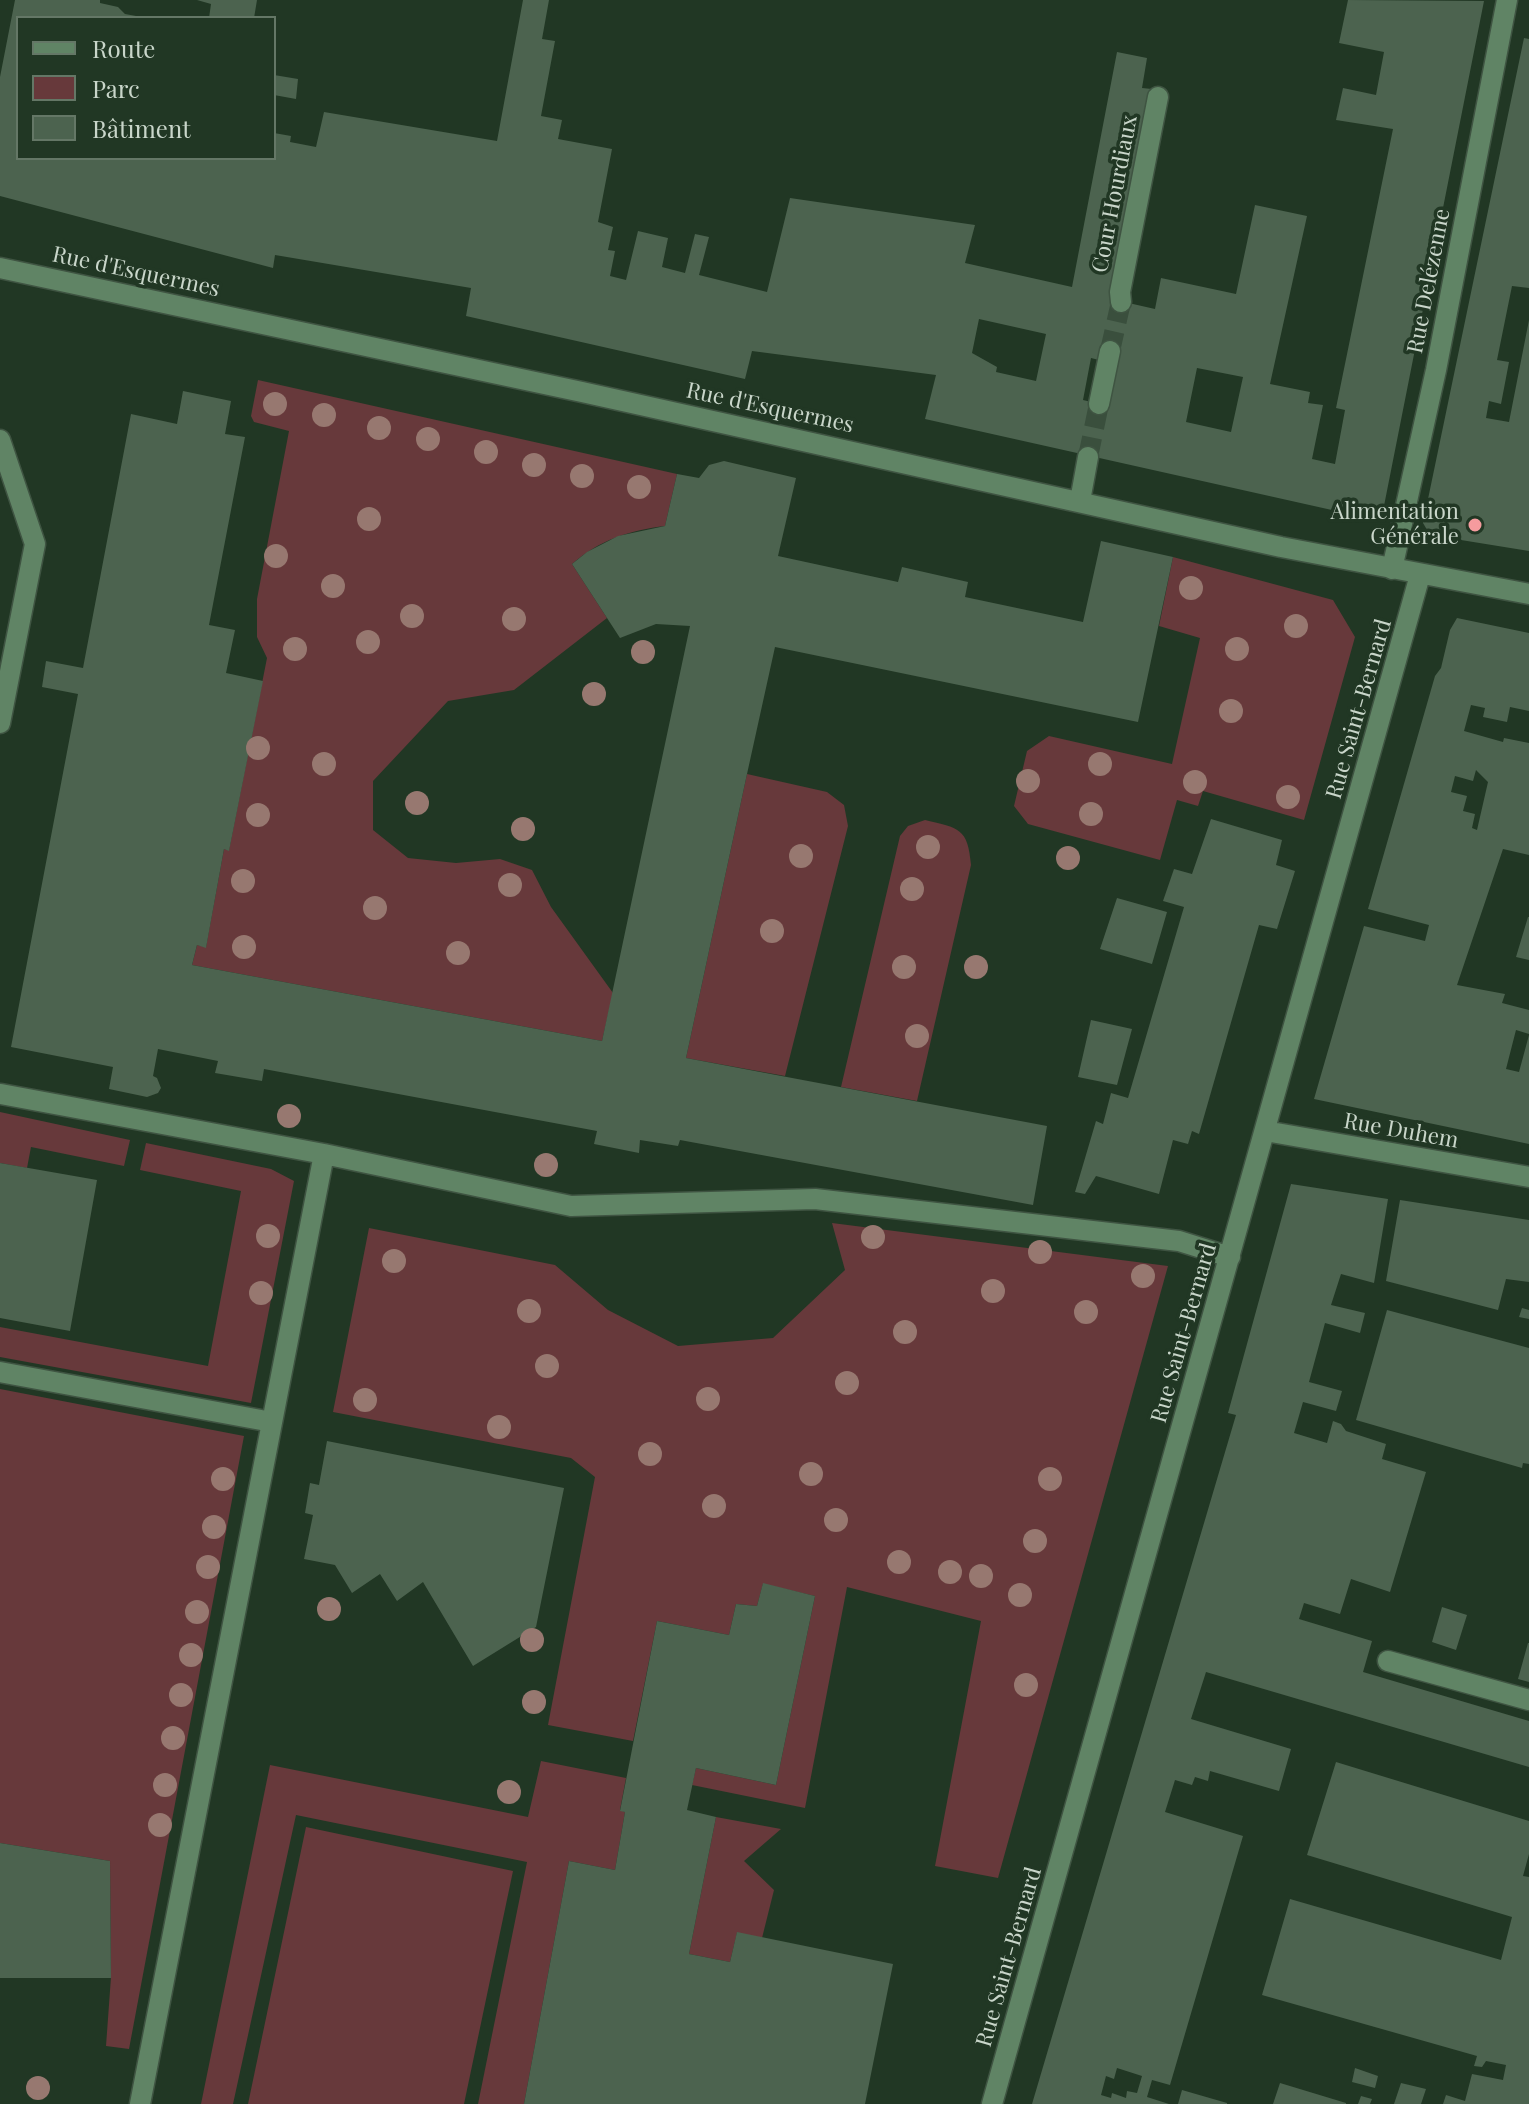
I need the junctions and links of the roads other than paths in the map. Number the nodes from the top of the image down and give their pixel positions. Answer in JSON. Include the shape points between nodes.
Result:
{"nodes":[{"id":1,"x":1507,"y":0,"type":"edge"},
{"id":2,"x":1158,"y":97,"type":"dead end"},
{"id":3,"x":0,"y":268,"type":"edge"},
{"id":4,"x":1121,"y":302,"type":"tunnel mouth"},
{"id":5,"x":1110,"y":351,"type":"tunnel mouth"},
{"id":6,"x":1099,"y":404,"type":"tunnel mouth"},
{"id":7,"x":0,"y":440,"type":"edge"},
{"id":8,"x":1088,"y":457,"type":"tunnel mouth"},
{"id":9,"x":9,"y":495,"type":"edge"},
{"id":10,"x":1080,"y":501,"type":"junction"},
{"id":11,"x":1392,"y":569,"type":"junction"},
{"id":12,"x":1420,"y":575,"type":"junction"},
{"id":13,"x":1529,"y":594,"type":"edge"},
{"id":14,"x":0,"y":723,"type":"edge"},
{"id":15,"x":1,"y":1094,"type":"edge"},
{"id":16,"x":1265,"y":1131,"type":"junction"},
{"id":17,"x":324,"y":1154,"type":"junction"},
{"id":18,"x":1529,"y":1177,"type":"edge"},
{"id":19,"x":1230,"y":1257,"type":"junction"},
{"id":20,"x":0,"y":1372,"type":"edge"},
{"id":21,"x":272,"y":1422,"type":"junction"},
{"id":22,"x":1388,"y":1661,"type":"dead end"},
{"id":23,"x":1529,"y":1700,"type":"edge"},
{"id":24,"x":140,"y":2104,"type":"edge"},
{"id":25,"x":992,"y":2104,"type":"edge"}],
"edges":[{"from":1,"to":11,"type":"street","name":"Rue Delézenne"},
{"from":2,"to":4,"type":"street","name":"Cour Hourdiaux"},
{"from":3,"to":10,"type":"street","name":"Rue d'Esquermes"},
{"from":5,"to":6,"type":"street"},
{"from":7,"to":9,"type":"street"},
{"from":8,"to":10,"type":"street"},
{"from":9,"to":14,"type":"street","via":[[35,544]]},
{"from":10,"to":11,"type":"street","name":"Rue d'Esquermes"},
{"from":11,"to":12,"type":"street","name":"Rue d'Esquermes"},
{"from":12,"to":13,"type":"street","name":"Rue d'Esquermes"},
{"from":12,"to":16,"type":"street","name":"Rue Saint-Bernard"},
{"from":15,"to":17,"type":"street"},
{"from":16,"to":18,"type":"street","name":"Rue Duhem"},
{"from":16,"to":19,"type":"street","name":"Rue Saint-Bernard"},
{"from":17,"to":19,"type":"street","via":[[571,1206],[815,1199],[1179,1241]]},
{"from":17,"to":21,"type":"street"},
{"from":19,"to":25,"type":"street","name":"Rue Saint-Bernard"},
{"from":20,"to":21,"type":"street"},
{"from":21,"to":24,"type":"street"},
{"from":22,"to":23,"type":"street"}]}
